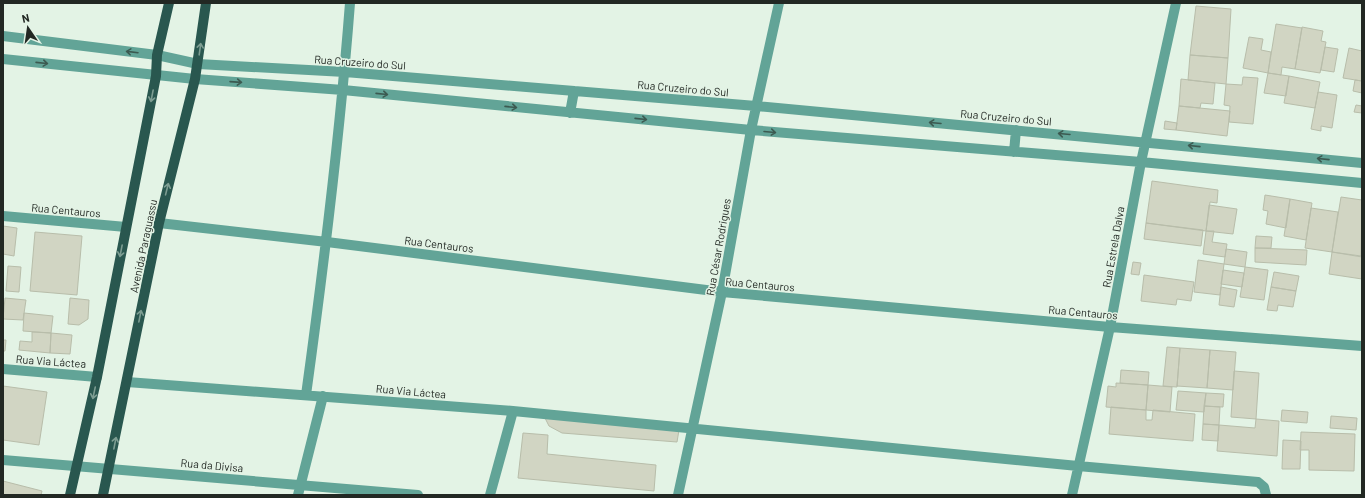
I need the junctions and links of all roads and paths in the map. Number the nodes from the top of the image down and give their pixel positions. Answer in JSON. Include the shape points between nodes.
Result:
{"nodes":[{"id":1,"x":169,"y":3,"type":"edge"},
{"id":2,"x":206,"y":3,"type":"edge"},
{"id":3,"x":350,"y":3,"type":"edge"},
{"id":4,"x":780,"y":3,"type":"edge"},
{"id":5,"x":1176,"y":3,"type":"edge"},
{"id":6,"x":3,"y":36,"type":"edge"},
{"id":7,"x":157,"y":55,"type":"junction"},
{"id":8,"x":3,"y":59,"type":"edge"},
{"id":9,"x":198,"y":64,"type":"junction"},
{"id":10,"x":344,"y":72,"type":"junction"},
{"id":11,"x":156,"y":76,"type":"junction"},
{"id":12,"x":195,"y":79,"type":"junction"},
{"id":13,"x":343,"y":90,"type":"junction"},
{"id":14,"x":574,"y":91,"type":"junction"},
{"id":15,"x":756,"y":106,"type":"junction"},
{"id":16,"x":570,"y":112,"type":"junction"},
{"id":17,"x":751,"y":130,"type":"junction"},
{"id":18,"x":1016,"y":130,"type":"junction"},
{"id":19,"x":1145,"y":142,"type":"junction"},
{"id":20,"x":1014,"y":152,"type":"junction"},
{"id":21,"x":1140,"y":162,"type":"junction"},
{"id":22,"x":1362,"y":163,"type":"edge"},
{"id":23,"x":1362,"y":183,"type":"edge"},
{"id":24,"x":3,"y":216,"type":"edge"},
{"id":25,"x":159,"y":223,"type":"junction"},
{"id":26,"x":126,"y":227,"type":"junction"},
{"id":27,"x":327,"y":242,"type":"junction"},
{"id":28,"x":722,"y":292,"type":"junction"},
{"id":29,"x":1110,"y":327,"type":"junction"},
{"id":30,"x":1362,"y":346,"type":"edge"},
{"id":31,"x":3,"y":370,"type":"edge"},
{"id":32,"x":97,"y":377,"type":"junction"},
{"id":33,"x":127,"y":382,"type":"junction"},
{"id":34,"x":306,"y":395,"type":"junction"},
{"id":35,"x":323,"y":396,"type":"junction"},
{"id":36,"x":513,"y":411,"type":"junction"},
{"id":37,"x":692,"y":430,"type":"junction"},
{"id":38,"x":3,"y":460,"type":"edge"},
{"id":39,"x":77,"y":466,"type":"junction"},
{"id":40,"x":1078,"y":466,"type":"junction"},
{"id":41,"x":110,"y":469,"type":"junction"},
{"id":42,"x":301,"y":485,"type":"junction"},
{"id":43,"x":70,"y":495,"type":"edge"},
{"id":44,"x":103,"y":495,"type":"edge"},
{"id":45,"x":298,"y":495,"type":"edge"},
{"id":46,"x":418,"y":495,"type":"edge"},
{"id":47,"x":490,"y":495,"type":"edge"},
{"id":48,"x":678,"y":495,"type":"edge"},
{"id":49,"x":1072,"y":495,"type":"edge"},
{"id":50,"x":1266,"y":495,"type":"edge"}],
"edges":[{"from":1,"to":7,"type":"main road","name":"Avenida Paraguassu"},
{"from":9,"to":2,"type":"main road","name":"Avenida Paraguassu","one_way":true},
{"from":3,"to":10,"type":"street"},
{"from":4,"to":15,"type":"street","name":"Rua César Rodrigues"},
{"from":5,"to":19,"type":"street","name":"Rua Estrela Dalva"},
{"from":7,"to":6,"type":"street","name":"Rua Cruzeiro do Sul","one_way":true},
{"from":7,"to":9,"type":"street","name":"Rua Cruzeiro do Sul"},
{"from":7,"to":11,"type":"main road","name":"Avenida Paraguassu"},
{"from":8,"to":11,"type":"street","one_way":true},
{"from":9,"to":10,"type":"street","name":"Rua Cruzeiro do Sul"},
{"from":9,"to":12,"type":"main road","name":"Avenida Paraguassu"},
{"from":10,"to":13,"type":"street"},
{"from":10,"to":14,"type":"street","name":"Rua Cruzeiro do Sul"},
{"from":11,"to":12,"type":"street"},
{"from":11,"to":26,"type":"main road","name":"Avenida Paraguassu","one_way":true},
{"from":12,"to":13,"type":"street","one_way":true},
{"from":25,"to":12,"type":"main road","name":"Avenida Paraguassu","one_way":true},
{"from":13,"to":16,"type":"street","one_way":true},
{"from":13,"to":27,"type":"street"},
{"from":14,"to":15,"type":"street","name":"Rua Cruzeiro do Sul"},
{"from":14,"to":16,"type":"street"},
{"from":15,"to":17,"type":"street","name":"Rua César Rodrigues"},
{"from":18,"to":15,"type":"street","name":"Rua Cruzeiro do Sul","one_way":true},
{"from":16,"to":17,"type":"street","one_way":true},
{"from":17,"to":20,"type":"street","one_way":true},
{"from":17,"to":28,"type":"street","name":"Rua César Rodrigues"},
{"from":19,"to":18,"type":"street","name":"Rua Cruzeiro do Sul","one_way":true},
{"from":18,"to":20,"type":"street"},
{"from":19,"to":21,"type":"street","name":"Rua Estrela Dalva"},
{"from":22,"to":19,"type":"street","name":"Rua Cruzeiro do Sul","one_way":true},
{"from":20,"to":21,"type":"street"},
{"from":21,"to":23,"type":"street"},
{"from":21,"to":29,"type":"street","name":"Rua Estrela Dalva"},
{"from":24,"to":26,"type":"street","name":"Rua Centauros"},
{"from":25,"to":27,"type":"street","name":"Rua Centauros"},
{"from":33,"to":25,"type":"main road","name":"Avenida Paraguassu","one_way":true},
{"from":26,"to":32,"type":"main road","name":"Avenida Paraguassu","one_way":true},
{"from":27,"to":28,"type":"street","name":"Rua Centauros"},
{"from":27,"to":34,"type":"street"},
{"from":28,"to":29,"type":"street","name":"Rua Centauros"},
{"from":28,"to":37,"type":"street","name":"Rua César Rodrigues"},
{"from":29,"to":30,"type":"street","name":"Rua Centauros"},
{"from":29,"to":40,"type":"street","name":"Rua Estrela Dalva"},
{"from":31,"to":32,"type":"street","name":"Rua Via Láctea"},
{"from":32,"to":39,"type":"main road","name":"Avenida Paraguassu","one_way":true},
{"from":33,"to":34,"type":"street","name":"Rua Via Láctea"},
{"from":41,"to":33,"type":"main road","name":"Avenida Paraguassu","one_way":true},
{"from":34,"to":35,"type":"street","name":"Rua Via Láctea"},
{"from":35,"to":36,"type":"street","name":"Rua Via Láctea"},
{"from":35,"to":42,"type":"street"},
{"from":36,"to":37,"type":"street","name":"Rua Via Láctea"},
{"from":36,"to":47,"type":"street"},
{"from":37,"to":40,"type":"street","name":"Rua Via Láctea"},
{"from":37,"to":48,"type":"street","name":"Rua César Rodrigues"},
{"from":38,"to":39,"type":"street","name":"Rua da Divisa"},
{"from":39,"to":41,"type":"street","name":"Rua da Divisa"},
{"from":39,"to":43,"type":"main road","name":"Avenida Paraguassu"},
{"from":40,"to":49,"type":"street","name":"Rua Estrela Dalva"},
{"from":40,"to":50,"type":"street","name":"Rua Via Láctea","via":[[1258,482],[1264,487]]},
{"from":41,"to":42,"type":"street","name":"Rua da Divisa"},
{"from":41,"to":44,"type":"main road","name":"Avenida Paraguassu"},
{"from":42,"to":45,"type":"street"},
{"from":42,"to":46,"type":"street","name":"Rua da Divisa"}]}
